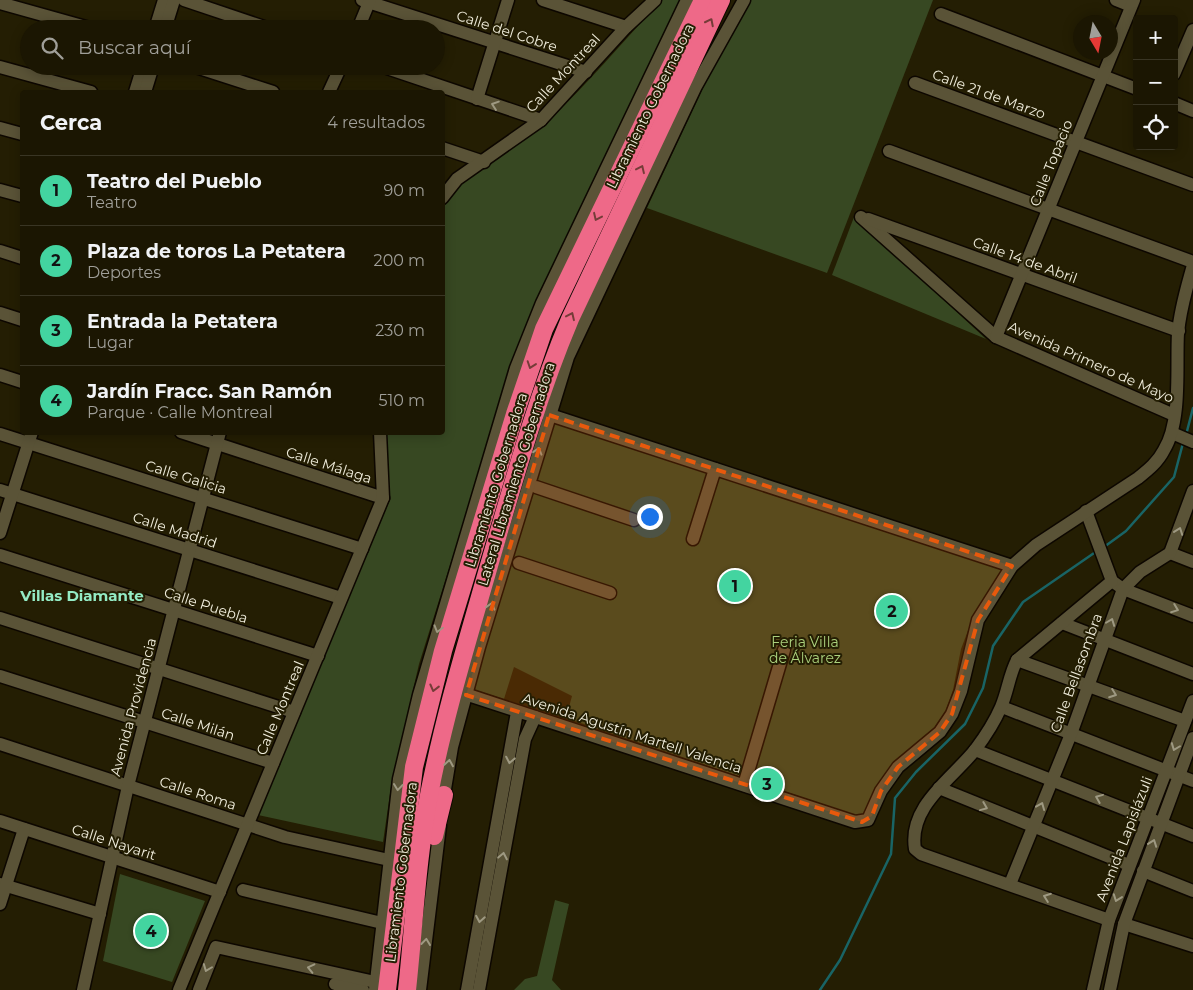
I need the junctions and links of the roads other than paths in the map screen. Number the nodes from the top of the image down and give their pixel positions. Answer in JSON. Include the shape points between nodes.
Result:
{"nodes":[{"id":1,"x":164,"y":0,"type":"edge"},
{"id":2,"x":174,"y":0,"type":"edge"},
{"id":3,"x":184,"y":0,"type":"edge"},
{"id":4,"x":508,"y":0,"type":"edge"},
{"id":5,"x":544,"y":0,"type":"edge"},
{"id":6,"x":656,"y":0,"type":"edge"},
{"id":7,"x":687,"y":0,"type":"edge"},
{"id":8,"x":702,"y":0,"type":"edge"},
{"id":9,"x":721,"y":0,"type":"edge"},
{"id":10,"x":744,"y":0,"type":"edge"},
{"id":11,"x":1116,"y":0,"type":"edge"},
{"id":12,"x":367,"y":1,"type":"edge"},
{"id":13,"x":0,"y":3,"type":"edge"},
{"id":14,"x":1133,"y":3,"type":"edge"},
{"id":15,"x":941,"y":14,"type":"dead end"},
{"id":16,"x":61,"y":20,"type":"edge"},
{"id":17,"x":158,"y":20,"type":"edge"},
{"id":18,"x":168,"y":20,"type":"edge"},
{"id":19,"x":243,"y":20,"type":"edge"},
{"id":20,"x":361,"y":20,"type":"edge"},
{"id":21,"x":425,"y":20,"type":"edge"},
{"id":22,"x":445,"y":27,"type":"edge"},
{"id":23,"x":626,"y":27,"type":"junction"},
{"id":24,"x":1193,"y":30,"type":"edge"},
{"id":25,"x":495,"y":43,"type":"junction"},
{"id":26,"x":1178,"y":65,"type":"edge"},
{"id":27,"x":0,"y":67,"type":"edge"},
{"id":28,"x":586,"y":72,"type":"junction"},
{"id":29,"x":20,"y":73,"type":"edge"},
{"id":30,"x":29,"y":75,"type":"edge"},
{"id":31,"x":140,"y":75,"type":"edge"},
{"id":32,"x":150,"y":75,"type":"edge"},
{"id":33,"x":221,"y":75,"type":"edge"},
{"id":34,"x":337,"y":75,"type":"edge"},
{"id":35,"x":407,"y":75,"type":"edge"},
{"id":36,"x":1103,"y":76,"type":"junction"},
{"id":37,"x":915,"y":82,"type":"dead end"},
{"id":38,"x":1133,"y":87,"type":"edge"},
{"id":39,"x":83,"y":90,"type":"edge"},
{"id":40,"x":136,"y":90,"type":"edge"},
{"id":41,"x":146,"y":90,"type":"edge"},
{"id":42,"x":267,"y":90,"type":"edge"},
{"id":43,"x":331,"y":90,"type":"edge"},
{"id":44,"x":477,"y":99,"type":"junction"},
{"id":45,"x":1178,"y":105,"type":"edge"},
{"id":46,"x":1193,"y":111,"type":"edge"},
{"id":47,"x":541,"y":120,"type":"junction"},
{"id":48,"x":0,"y":128,"type":"edge"},
{"id":49,"x":20,"y":133,"type":"edge"},
{"id":50,"x":1076,"y":141,"type":"junction"},
{"id":51,"x":445,"y":149,"type":"edge"},
{"id":52,"x":889,"y":151,"type":"dead end"},
{"id":53,"x":484,"y":162,"type":"junction"},
{"id":54,"x":1193,"y":185,"type":"edge"},
{"id":55,"x":0,"y":190,"type":"edge"},
{"id":56,"x":445,"y":194,"type":"edge"},
{"id":57,"x":20,"y":195,"type":"edge"},
{"id":58,"x":1048,"y":210,"type":"junction"},
{"id":59,"x":861,"y":217,"type":"joint"},
{"id":60,"x":0,"y":252,"type":"edge"},
{"id":61,"x":20,"y":257,"type":"edge"},
{"id":62,"x":1193,"y":264,"type":"edge"},
{"id":63,"x":1021,"y":276,"type":"junction"},
{"id":64,"x":0,"y":313,"type":"edge"},
{"id":65,"x":20,"y":319,"type":"edge"},
{"id":66,"x":1178,"y":331,"type":"junction"},
{"id":67,"x":996,"y":337,"type":"junction"},
{"id":68,"x":0,"y":374,"type":"edge"},
{"id":69,"x":20,"y":381,"type":"edge"},
{"id":70,"x":543,"y":412,"type":"junction"},
{"id":71,"x":1174,"y":415,"type":"junction"},
{"id":72,"x":1172,"y":433,"type":"junction"},
{"id":73,"x":0,"y":434,"type":"edge"},
{"id":74,"x":200,"y":435,"type":"edge"},
{"id":75,"x":376,"y":435,"type":"edge"},
{"id":76,"x":30,"y":438,"type":"edge"},
{"id":77,"x":218,"y":438,"type":"edge"},
{"id":78,"x":1193,"y":442,"type":"edge"},
{"id":79,"x":715,"y":469,"type":"junction"},
{"id":80,"x":536,"y":487,"type":"dead end"},
{"id":81,"x":0,"y":490,"type":"edge"},
{"id":82,"x":1193,"y":491,"type":"edge"},
{"id":83,"x":13,"y":494,"type":"junction"},
{"id":84,"x":202,"y":498,"type":"junction"},
{"id":85,"x":383,"y":498,"type":"junction"},
{"id":86,"x":1190,"y":507,"type":"edge"},
{"id":87,"x":1086,"y":511,"type":"junction"},
{"id":88,"x":634,"y":520,"type":"dead end"},
{"id":89,"x":469,"y":524,"type":"junction"},
{"id":90,"x":0,"y":533,"type":"edge"},
{"id":91,"x":693,"y":539,"type":"dead end"},
{"id":92,"x":362,"y":548,"type":"junction"},
{"id":93,"x":189,"y":550,"type":"junction"},
{"id":94,"x":1170,"y":553,"type":"junction"},
{"id":95,"x":0,"y":555,"type":"edge"},
{"id":96,"x":471,"y":558,"type":"junction"},
{"id":97,"x":1193,"y":562,"type":"edge"},
{"id":98,"x":519,"y":563,"type":"dead end"},
{"id":99,"x":1012,"y":566,"type":"junction"},
{"id":100,"x":1112,"y":581,"type":"junction"},
{"id":101,"x":1124,"y":589,"type":"junction"},
{"id":102,"x":610,"y":593,"type":"dead end"},
{"id":103,"x":342,"y":598,"type":"junction"},
{"id":104,"x":173,"y":610,"type":"junction"},
{"id":105,"x":1193,"y":616,"type":"edge"},
{"id":106,"x":0,"y":618,"type":"edge"},
{"id":107,"x":1062,"y":622,"type":"junction"},
{"id":108,"x":1105,"y":639,"type":"junction"},
{"id":109,"x":784,"y":650,"type":"dead end"},
{"id":110,"x":318,"y":656,"type":"junction"},
{"id":111,"x":1017,"y":660,"type":"junction"},
{"id":112,"x":158,"y":668,"type":"junction"},
{"id":113,"x":1193,"y":674,"type":"edge"},
{"id":114,"x":0,"y":676,"type":"edge"},
{"id":115,"x":1088,"y":685,"type":"junction"},
{"id":116,"x":459,"y":692,"type":"junction"},
{"id":117,"x":1193,"y":701,"type":"edge"},
{"id":118,"x":1002,"y":707,"type":"junction"},
{"id":119,"x":294,"y":712,"type":"junction"},
{"id":120,"x":517,"y":712,"type":"junction"},
{"id":121,"x":535,"y":717,"type":"junction"},
{"id":122,"x":1185,"y":720,"type":"junction"},
{"id":123,"x":144,"y":722,"type":"junction"},
{"id":124,"x":1071,"y":734,"type":"junction"},
{"id":125,"x":1193,"y":738,"type":"edge"},
{"id":126,"x":0,"y":744,"type":"edge"},
{"id":127,"x":975,"y":750,"type":"junction"},
{"id":128,"x":273,"y":763,"type":"junction"},
{"id":129,"x":1166,"y":770,"type":"junction"},
{"id":130,"x":1179,"y":776,"type":"junction"},
{"id":131,"x":1052,"y":780,"type":"junction"},
{"id":132,"x":1193,"y":781,"type":"edge"},
{"id":133,"x":744,"y":785,"type":"junction"},
{"id":134,"x":128,"y":786,"type":"junction"},
{"id":135,"x":939,"y":788,"type":"junction"},
{"id":136,"x":444,"y":794,"type":"junction"},
{"id":137,"x":1147,"y":818,"type":"junction"},
{"id":138,"x":0,"y":821,"type":"edge"},
{"id":139,"x":1161,"y":823,"type":"junction"},
{"id":140,"x":248,"y":825,"type":"junction"},
{"id":141,"x":1033,"y":827,"type":"junction"},
{"id":142,"x":24,"y":829,"type":"junction"},
{"id":143,"x":1193,"y":836,"type":"edge"},
{"id":144,"x":112,"y":857,"type":"junction"},
{"id":145,"x":389,"y":860,"type":"junction"},
{"id":146,"x":1129,"y":865,"type":"junction"},
{"id":147,"x":1143,"y":871,"type":"junction"},
{"id":148,"x":1010,"y":884,"type":"junction"},
{"id":149,"x":3,"y":885,"type":"edge"},
{"id":150,"x":492,"y":886,"type":"junction"},
{"id":151,"x":243,"y":890,"type":"dead end"},
{"id":152,"x":418,"y":890,"type":"junction"},
{"id":153,"x":1193,"y":891,"type":"edge"},
{"id":154,"x":220,"y":892,"type":"junction"},
{"id":155,"x":0,"y":904,"type":"edge"},
{"id":156,"x":100,"y":914,"type":"junction"},
{"id":157,"x":1109,"y":920,"type":"junction"},
{"id":158,"x":382,"y":924,"type":"junction"},
{"id":159,"x":1124,"y":924,"type":"junction"},
{"id":160,"x":1193,"y":946,"type":"edge"},
{"id":161,"x":335,"y":983,"type":"edge"},
{"id":162,"x":379,"y":987,"type":"edge"},
{"id":163,"x":83,"y":990,"type":"edge"},
{"id":164,"x":179,"y":990,"type":"edge"},
{"id":165,"x":199,"y":990,"type":"edge"},
{"id":166,"x":363,"y":990,"type":"edge"},
{"id":167,"x":407,"y":990,"type":"edge"},
{"id":168,"x":420,"y":990,"type":"edge"},
{"id":169,"x":467,"y":990,"type":"edge"},
{"id":170,"x":479,"y":990,"type":"edge"},
{"id":171,"x":1093,"y":990,"type":"edge"},
{"id":172,"x":1110,"y":990,"type":"edge"}],
"edges":[{"from":1,"to":17,"type":"street"},
{"from":2,"to":18,"type":"street"},
{"from":3,"to":19,"type":"street"},
{"from":4,"to":25,"type":"street"},
{"from":5,"to":23,"type":"street"},
{"from":6,"to":23,"type":"street","name":"Calle Montreal"},
{"from":7,"to":89,"type":"street","via":[[542,303],[516,368]]},
{"from":8,"to":96,"type":"highway","name":"Libramiento Gobernadora","one_way":true,"via":[[544,329]]},
{"from":70,"to":9,"type":"highway","name":"Libramiento Gobernadora","one_way":true,"via":[[552,361],[570,319]]},
{"from":10,"to":70,"type":"street","name":"Lateral Libramiento Gobernadora","via":[[696,86]]},
{"from":11,"to":14,"type":"street"},
{"from":12,"to":20,"type":"street"},
{"from":12,"to":21,"type":"street","name":"Calle del Cobre"},
{"from":13,"to":16,"type":"street"},
{"from":14,"to":36,"type":"street","name":"Calle Topacio"},
{"from":15,"to":36,"type":"street"},
{"from":22,"to":25,"type":"street","name":"Calle del Cobre"},
{"from":23,"to":28,"type":"street","name":"Calle Montreal"},
{"from":24,"to":26,"type":"street"},
{"from":25,"to":28,"type":"street","name":"Calle del Cobre"},
{"from":25,"to":44,"type":"street"},
{"from":27,"to":29,"type":"street"},
{"from":28,"to":47,"type":"street","name":"Calle Montreal"},
{"from":30,"to":39,"type":"street"},
{"from":31,"to":40,"type":"street"},
{"from":32,"to":41,"type":"street"},
{"from":33,"to":42,"type":"street"},
{"from":34,"to":43,"type":"street"},
{"from":35,"to":44,"type":"street"},
{"from":36,"to":38,"type":"street"},
{"from":36,"to":50,"type":"street","name":"Calle Topacio"},
{"from":37,"to":50,"type":"street","name":"Calle 21 de Marzo"},
{"from":47,"to":44,"type":"street","one_way":true},
{"from":45,"to":46,"type":"street"},
{"from":47,"to":53,"type":"street","name":"Calle Montreal"},
{"from":48,"to":49,"type":"street"},
{"from":50,"to":54,"type":"street","name":"Calle 21 de Marzo"},
{"from":50,"to":58,"type":"street","name":"Calle Topacio"},
{"from":51,"to":53,"type":"street"},
{"from":52,"to":58,"type":"street"},
{"from":53,"to":56,"type":"street","name":"Calle Montreal","via":[[457,179]]},
{"from":55,"to":57,"type":"street"},
{"from":58,"to":62,"type":"street"},
{"from":58,"to":63,"type":"street","name":"Calle Topacio"},
{"from":59,"to":63,"type":"street","name":"Calle 14 de Abril"},
{"from":59,"to":67,"type":"street","name":"Avenida Primero de Mayo"},
{"from":60,"to":61,"type":"street"},
{"from":62,"to":66,"type":"street","name":"Avenida Agustín Martell Valencia"},
{"from":63,"to":66,"type":"street","name":"Calle 14 de Abril"},
{"from":63,"to":67,"type":"street","name":"Calle Topacio"},
{"from":64,"to":65,"type":"street"},
{"from":66,"to":71,"type":"street","name":"Avenida Agustín Martell Valencia"},
{"from":67,"to":71,"type":"street","name":"Avenida Primero de Mayo"},
{"from":68,"to":69,"type":"street"},
{"from":70,"to":79,"type":"street"},
{"from":116,"to":70,"type":"highway","name":"Libramiento Gobernadora","one_way":true},
{"from":71,"to":72,"type":"street","name":"Avenida Agustín Martell Valencia"},
{"from":72,"to":78,"type":"street"},
{"from":72,"to":87,"type":"street","name":"Avenida Agustín Martell Valencia","via":[[1153,466]]},
{"from":73,"to":76,"type":"street","name":"Calle Galicia"},
{"from":74,"to":77,"type":"street","name":"Calle Málaga"},
{"from":75,"to":85,"type":"street","name":"Calle Montreal"},
{"from":76,"to":83,"type":"street"},
{"from":76,"to":84,"type":"street","name":"Calle Galicia"},
{"from":77,"to":84,"type":"street","name":"Avenida Providencia"},
{"from":77,"to":85,"type":"street","name":"Calle Málaga"},
{"from":79,"to":91,"type":"street"},
{"from":79,"to":99,"type":"street"},
{"from":80,"to":88,"type":"street"},
{"from":81,"to":83,"type":"street","name":"Calle Madrid"},
{"from":82,"to":86,"type":"street"},
{"from":83,"to":90,"type":"street"},
{"from":83,"to":93,"type":"street","name":"Calle Madrid"},
{"from":84,"to":92,"type":"street","name":"Calle Galicia"},
{"from":84,"to":93,"type":"street","name":"Avenida Providencia"},
{"from":85,"to":92,"type":"street","name":"Calle Montreal"},
{"from":94,"to":86,"type":"street","one_way":true},
{"from":87,"to":99,"type":"street","name":"Avenida Agustín Martell Valencia","via":[[1036,545]]},
{"from":87,"to":100,"type":"street"},
{"from":89,"to":96,"type":"highway"},
{"from":89,"to":145,"type":"street","one_way":true,"via":[[418,695],[398,779]]},
{"from":92,"to":103,"type":"street","name":"Calle Montreal"},
{"from":93,"to":103,"type":"street","name":"Calle Madrid"},
{"from":93,"to":104,"type":"street","name":"Avenida Providencia"},
{"from":94,"to":97,"type":"street"},
{"from":94,"to":101,"type":"street","name":"Calle Bellasombra","via":[[1140,572]]},
{"from":95,"to":104,"type":"street","name":"Calle Puebla"},
{"from":96,"to":162,"type":"highway","name":"Libramiento Gobernadora","one_way":true,"via":[[414,767]]},
{"from":98,"to":102,"type":"street"},
{"from":99,"to":133,"type":"street","name":"Avenida Agustín Martell Valencia","via":[[978,620],[961,691],[952,714],[940,732],[898,767],[881,791],[868,820],[855,822]]},
{"from":100,"to":101,"type":"street"},
{"from":100,"to":107,"type":"street"},
{"from":101,"to":105,"type":"street","one_way":true},
{"from":108,"to":101,"type":"street","name":"Calle Bellasombra","one_way":true},
{"from":103,"to":110,"type":"street","name":"Calle Montreal"},
{"from":104,"to":110,"type":"street","name":"Calle Puebla"},
{"from":104,"to":112,"type":"street","name":"Avenida Providencia"},
{"from":106,"to":112,"type":"street"},
{"from":107,"to":108,"type":"street"},
{"from":107,"to":111,"type":"street"},
{"from":108,"to":113,"type":"street"},
{"from":108,"to":115,"type":"street","name":"Calle Bellasombra"},
{"from":109,"to":133,"type":"street"},
{"from":110,"to":119,"type":"street","name":"Calle Montreal"},
{"from":111,"to":115,"type":"street"},
{"from":111,"to":118,"type":"street"},
{"from":112,"to":119,"type":"street"},
{"from":112,"to":123,"type":"street","name":"Avenida Providencia"},
{"from":114,"to":123,"type":"street","name":"Calle Milán"},
{"from":115,"to":122,"type":"street","one_way":true},
{"from":115,"to":124,"type":"street","name":"Calle Bellasombra"},
{"from":116,"to":120,"type":"street","name":"Avenida Agustín Martell Valencia"},
{"from":136,"to":116,"type":"street","one_way":true},
{"from":116,"to":152,"type":"highway","name":"Libramiento Gobernadora","via":[[429,797]]},
{"from":117,"to":122,"type":"street","name":"Avenida Lapislázuli"},
{"from":118,"to":124,"type":"street"},
{"from":118,"to":127,"type":"street"},
{"from":119,"to":128,"type":"street","name":"Calle Montreal"},
{"from":120,"to":121,"type":"street","name":"Avenida Agustín Martell Valencia"},
{"from":120,"to":150,"type":"street","one_way":true},
{"from":121,"to":133,"type":"street","name":"Avenida Agustín Martell Valencia"},
{"from":150,"to":121,"type":"street","one_way":true,"via":[[526,739]]},
{"from":122,"to":129,"type":"street","name":"Avenida Lapislázuli","one_way":true},
{"from":123,"to":128,"type":"street","name":"Calle Milán"},
{"from":123,"to":134,"type":"street","name":"Avenida Providencia"},
{"from":124,"to":129,"type":"street"},
{"from":124,"to":131,"type":"street","name":"Calle Bellasombra"},
{"from":125,"to":130,"type":"street","name":"Avenida Lapislázuli"},
{"from":126,"to":134,"type":"street","name":"Calle Roma"},
{"from":127,"to":131,"type":"street"},
{"from":127,"to":135,"type":"street"},
{"from":128,"to":140,"type":"street","name":"Calle Montreal"},
{"from":129,"to":130,"type":"street"},
{"from":129,"to":137,"type":"street","name":"Avenida Lapislázuli"},
{"from":130,"to":132,"type":"street"},
{"from":130,"to":139,"type":"street","name":"Avenida Lapislázuli"},
{"from":137,"to":131,"type":"street","one_way":true},
{"from":141,"to":131,"type":"street","name":"Calle Bellasombra","one_way":true},
{"from":134,"to":140,"type":"street","name":"Calle Roma"},
{"from":134,"to":144,"type":"street","name":"Avenida Providencia"},
{"from":135,"to":141,"type":"street","one_way":true},
{"from":135,"to":148,"type":"street","via":[[918,821],[913,840],[915,849],[921,854]]},
{"from":136,"to":152,"type":"highway"},
{"from":168,"to":136,"type":"street","one_way":true},
{"from":137,"to":139,"type":"street"},
{"from":137,"to":146,"type":"street","name":"Avenida Lapislázuli"},
{"from":138,"to":142,"type":"street","name":"Calle Nayarit"},
{"from":139,"to":143,"type":"street"},
{"from":147,"to":139,"type":"street","name":"Avenida Lapislázuli","one_way":true},
{"from":140,"to":145,"type":"street","name":"Calle Roma","via":[[285,837]]},
{"from":140,"to":154,"type":"street","name":"Calle Montreal"},
{"from":141,"to":146,"type":"street"},
{"from":141,"to":148,"type":"street","name":"Calle Bellasombra"},
{"from":142,"to":144,"type":"street","name":"Calle Nayarit"},
{"from":142,"to":149,"type":"street"},
{"from":144,"to":154,"type":"street","name":"Calle Nayarit"},
{"from":144,"to":156,"type":"street","name":"Avenida Providencia"},
{"from":145,"to":158,"type":"street"},
{"from":146,"to":157,"type":"street","name":"Avenida Lapislázuli","one_way":true},
{"from":147,"to":153,"type":"street"},
{"from":147,"to":159,"type":"street","name":"Avenida Lapislázuli"},
{"from":157,"to":148,"type":"street","one_way":true},
{"from":149,"to":155,"type":"street"},
{"from":149,"to":156,"type":"street"},
{"from":150,"to":169,"type":"street","one_way":true},
{"from":150,"to":170,"type":"street"},
{"from":151,"to":158,"type":"street"},
{"from":152,"to":167,"type":"highway","name":"Libramiento Gobernadora"},
{"from":154,"to":164,"type":"street","name":"Calle Montreal"},
{"from":156,"to":163,"type":"street","name":"Avenida Providencia"},
{"from":157,"to":171,"type":"street","name":"Avenida Lapislázuli"},
{"from":158,"to":162,"type":"street"},
{"from":159,"to":160,"type":"street"},
{"from":159,"to":172,"type":"street","name":"Avenida Lapislázuli"},
{"from":161,"to":162,"type":"street"},
{"from":161,"to":165,"type":"street","one_way":true,"via":[[216,947]]},
{"from":161,"to":166,"type":"street"}]}
